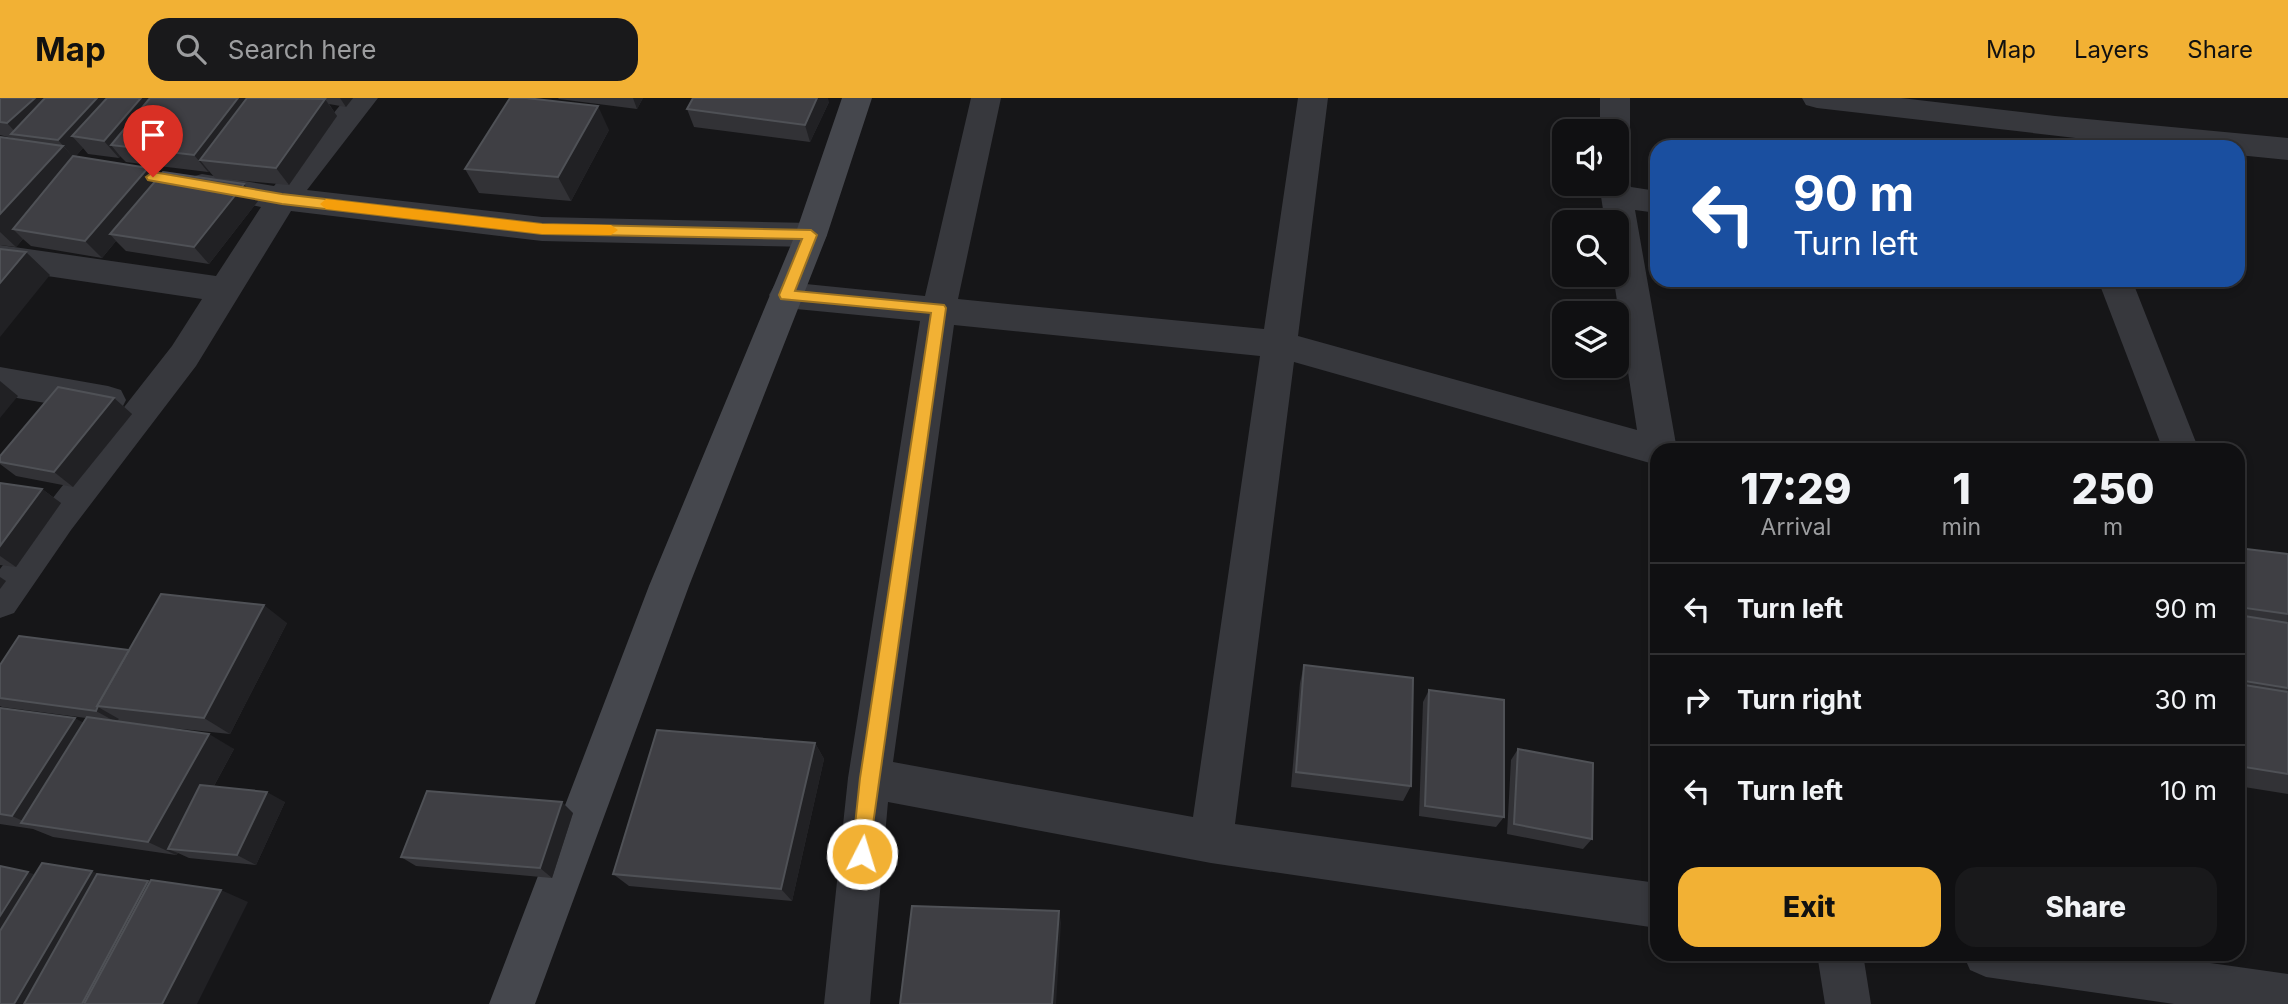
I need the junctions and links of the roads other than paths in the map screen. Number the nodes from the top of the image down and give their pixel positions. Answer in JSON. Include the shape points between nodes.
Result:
{"nodes":[{"id":1,"x":363,"y":98,"type":"edge"},
{"id":2,"x":857,"y":98,"type":"edge"},
{"id":3,"x":986,"y":98,"type":"edge"},
{"id":4,"x":1313,"y":98,"type":"edge"},
{"id":5,"x":1615,"y":98,"type":"edge"},
{"id":6,"x":1817,"y":98,"type":"edge"},
{"id":7,"x":1615,"y":119,"type":"edge"},
{"id":8,"x":2059,"y":137,"type":"edge"},
{"id":9,"x":2116,"y":140,"type":"edge"},
{"id":10,"x":2245,"y":147,"type":"edge"},
{"id":11,"x":2288,"y":149,"type":"edge"},
{"id":12,"x":173,"y":181,"type":"edge"},
{"id":13,"x":1629,"y":194,"type":"edge"},
{"id":14,"x":1616,"y":196,"type":"edge"},
{"id":15,"x":282,"y":199,"type":"junction"},
{"id":16,"x":1650,"y":200,"type":"edge"},
{"id":17,"x":811,"y":235,"type":"junction"},
{"id":18,"x":0,"y":257,"type":"edge"},
{"id":19,"x":2118,"y":287,"type":"edge"},
{"id":20,"x":224,"y":290,"type":"junction"},
{"id":21,"x":786,"y":295,"type":"junction"},
{"id":22,"x":939,"y":308,"type":"junction"},
{"id":23,"x":1278,"y":344,"type":"junction"},
{"id":24,"x":0,"y":381,"type":"edge"},
{"id":25,"x":145,"y":407,"type":"junction"},
{"id":26,"x":1657,"y":443,"type":"edge"},
{"id":27,"x":2178,"y":443,"type":"edge"},
{"id":28,"x":1650,"y":448,"type":"edge"},
{"id":29,"x":0,"y":601,"type":"edge"},
{"id":30,"x":869,"y":778,"type":"junction"},
{"id":31,"x":1211,"y":842,"type":"junction"},
{"id":32,"x":1650,"y":905,"type":"edge"},
{"id":33,"x":1841,"y":961,"type":"edge"},
{"id":34,"x":2080,"y":961,"type":"edge"},
{"id":35,"x":2134,"y":965,"type":"edge"},
{"id":36,"x":2288,"y":997,"type":"edge"},
{"id":37,"x":512,"y":1004,"type":"edge"},
{"id":38,"x":847,"y":1004,"type":"edge"},
{"id":39,"x":1848,"y":1004,"type":"edge"}],
"edges":[{"from":1,"to":15,"type":"street"},
{"from":2,"to":17,"type":"main road"},
{"from":3,"to":22,"type":"street"},
{"from":4,"to":23,"type":"street"},
{"from":5,"to":7,"type":"street"},
{"from":6,"to":8,"type":"street"},
{"from":8,"to":9,"type":"street"},
{"from":10,"to":11,"type":"street"},
{"from":12,"to":15,"type":"street"},
{"from":13,"to":16,"type":"street"},
{"from":14,"to":26,"type":"street"},
{"from":15,"to":17,"type":"street","via":[[542,229]]},
{"from":15,"to":20,"type":"street"},
{"from":17,"to":21,"type":"main road"},
{"from":18,"to":20,"type":"street"},
{"from":19,"to":27,"type":"street"},
{"from":20,"to":25,"type":"street","via":[[184,356]]},
{"from":21,"to":22,"type":"street"},
{"from":21,"to":37,"type":"main road","via":[[668,586]]},
{"from":22,"to":23,"type":"street"},
{"from":22,"to":30,"type":"street"},
{"from":23,"to":28,"type":"street"},
{"from":23,"to":31,"type":"street"},
{"from":24,"to":25,"type":"street"},
{"from":25,"to":29,"type":"street"},
{"from":30,"to":31,"type":"street"},
{"from":30,"to":38,"type":"street"},
{"from":31,"to":32,"type":"street"},
{"from":33,"to":39,"type":"street"},
{"from":34,"to":35,"type":"street"},
{"from":35,"to":36,"type":"street"}]}
